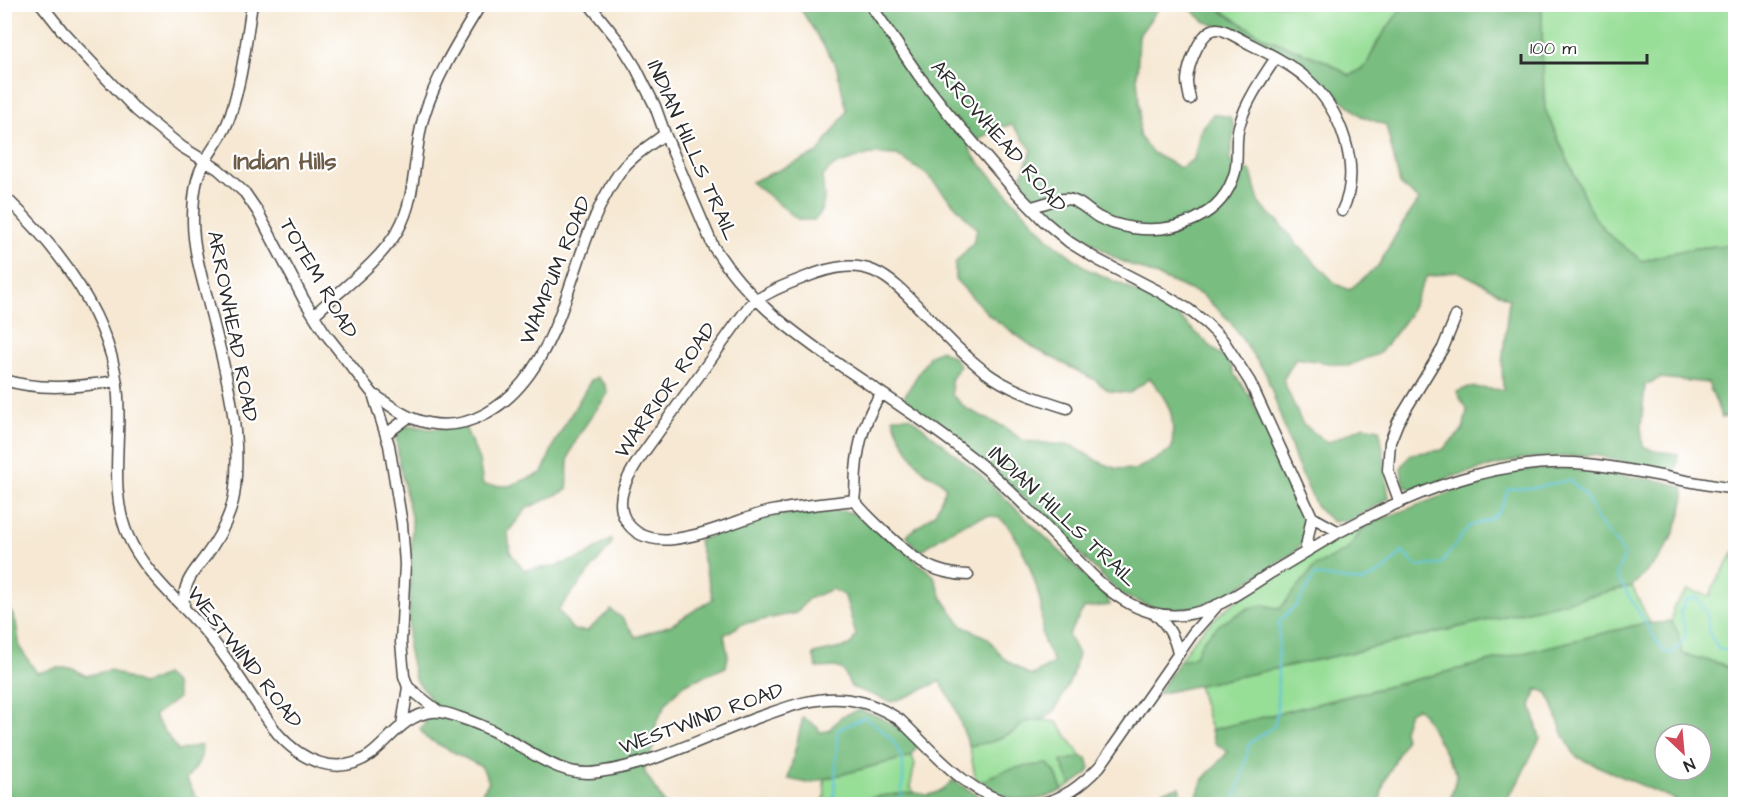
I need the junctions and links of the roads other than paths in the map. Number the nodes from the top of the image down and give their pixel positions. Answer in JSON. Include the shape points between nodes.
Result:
{"nodes":[{"id":1,"x":41,"y":4,"type":"edge"},
{"id":2,"x":252,"y":4,"type":"edge"},
{"id":3,"x":481,"y":4,"type":"edge"},
{"id":4,"x":589,"y":4,"type":"edge"},
{"id":5,"x":870,"y":4,"type":"edge"},
{"id":6,"x":1275,"y":59,"type":"junction"},
{"id":7,"x":1190,"y":99,"type":"dead end"},
{"id":8,"x":665,"y":135,"type":"junction"},
{"id":9,"x":206,"y":162,"type":"junction"},
{"id":10,"x":4,"y":196,"type":"edge"},
{"id":11,"x":1031,"y":207,"type":"junction"},
{"id":12,"x":1342,"y":211,"type":"dead end"},
{"id":13,"x":756,"y":301,"type":"junction"},
{"id":14,"x":314,"y":315,"type":"junction"},
{"id":15,"x":1456,"y":316,"type":"dead end"},
{"id":16,"x":4,"y":380,"type":"edge"},
{"id":17,"x":117,"y":381,"type":"junction"},
{"id":18,"x":373,"y":394,"type":"junction"},
{"id":19,"x":881,"y":394,"type":"junction"},
{"id":20,"x":1067,"y":408,"type":"dead end"},
{"id":21,"x":409,"y":417,"type":"junction"},
{"id":22,"x":386,"y":434,"type":"junction"},
{"id":23,"x":1736,"y":489,"type":"edge"},
{"id":24,"x":854,"y":500,"type":"junction"},
{"id":25,"x":1400,"y":502,"type":"junction"},
{"id":26,"x":1312,"y":517,"type":"junction"},
{"id":27,"x":1339,"y":532,"type":"junction"},
{"id":28,"x":1305,"y":552,"type":"junction"},
{"id":29,"x":969,"y":574,"type":"dead end"},
{"id":30,"x":187,"y":581,"type":"junction"},
{"id":31,"x":163,"y":586,"type":"junction"},
{"id":32,"x":1218,"y":605,"type":"junction"},
{"id":33,"x":184,"y":606,"type":"junction"},
{"id":34,"x":1155,"y":614,"type":"junction"},
{"id":35,"x":1178,"y":654,"type":"junction"},
{"id":36,"x":408,"y":687,"type":"junction"},
{"id":37,"x":438,"y":711,"type":"junction"},
{"id":38,"x":402,"y":725,"type":"junction"},
{"id":39,"x":1014,"y":804,"type":"edge"},
{"id":40,"x":1036,"y":804,"type":"edge"}],
"edges":[{"from":1,"to":9,"type":"street","name":"TOTEM ROAD","via":[[137,111]]},
{"from":2,"to":9,"type":"street","name":"ARROWHEAD ROAD","via":[[234,102],[222,136]]},
{"from":3,"to":14,"type":"street","via":[[444,69],[424,118],[401,224],[378,255]]},
{"from":4,"to":8,"type":"street","name":"INDIAN HILLS TRAIL","via":[[636,68]]},
{"from":5,"to":11,"type":"street","name":"ARROWHEAD ROAD","via":[[948,113]]},
{"from":6,"to":7,"type":"street","via":[[1222,30],[1213,30],[1196,52],[1190,68]]},
{"from":6,"to":11,"type":"street","via":[[1239,124],[1232,182],[1203,215],[1169,229],[1146,229],[1109,222],[1067,199]]},
{"from":6,"to":12,"type":"street","via":[[1306,78],[1334,115],[1351,176],[1350,193]]},
{"from":8,"to":13,"type":"street","name":"INDIAN HILLS TRAIL","via":[[713,246]]},
{"from":8,"to":21,"type":"street","name":"WAMPUM ROAD","via":[[635,155],[612,184],[586,238],[551,337],[515,392],[490,412],[466,423],[434,425]]},
{"from":9,"to":14,"type":"street","name":"TOTEM ROAD","via":[[245,193]]},
{"from":9,"to":30,"type":"street","name":"ARROWHEAD ROAD","via":[[194,199],[194,232],[232,414],[237,465],[235,491],[225,523]]},
{"from":10,"to":17,"type":"street","name":"WESTWIND ROAD","via":[[60,260],[90,302],[109,343]]},
{"from":11,"to":26,"type":"street","name":"ARROWHEAD ROAD","via":[[1069,242],[1188,309],[1214,330],[1250,382]]},
{"from":13,"to":19,"type":"street","name":"INDIAN HILLS TRAIL"},
{"from":13,"to":20,"type":"street","via":[[769,292],[831,268],[853,266],[875,271],[893,281],[958,349],[986,372],[1028,396]]},
{"from":13,"to":24,"type":"street","name":"WARRIOR ROAD","via":[[628,476],[622,498],[626,521],[646,536],[675,540],[765,513]]},
{"from":14,"to":18,"type":"street","name":"TOTEM ROAD"},
{"from":15,"to":25,"type":"street","via":[[1443,348],[1390,442],[1388,470]]},
{"from":16,"to":17,"type":"street","via":[[54,387]]},
{"from":17,"to":31,"type":"street","name":"WESTWIND ROAD","via":[[117,488],[121,514],[136,552]]},
{"from":18,"to":21,"type":"street","name":"WAMPUM ROAD"},
{"from":18,"to":22,"type":"street","name":"TOTEM ROAD"},
{"from":19,"to":24,"type":"street","via":[[862,434]]},
{"from":19,"to":34,"type":"street","name":"INDIAN HILLS TRAIL","via":[[987,470],[1103,585],[1127,602]]},
{"from":21,"to":22,"type":"street"},
{"from":22,"to":36,"type":"street","name":"TOTEM ROAD","via":[[402,524],[405,564],[401,657]]},
{"from":23,"to":25,"type":"street","name":"INDIAN HILLS TRAIL","via":[[1609,467],[1554,463],[1468,477]]},
{"from":24,"to":29,"type":"street","via":[[919,560],[938,569]]},
{"from":25,"to":27,"type":"street","name":"INDIAN HILLS TRAIL"},
{"from":26,"to":27,"type":"street"},
{"from":26,"to":28,"type":"street"},
{"from":27,"to":28,"type":"street","name":"INDIAN HILLS TRAIL"},
{"from":28,"to":32,"type":"street","name":"INDIAN HILLS TRAIL"},
{"from":30,"to":31,"type":"street","via":[[174,587]]},
{"from":30,"to":33,"type":"street","name":"ARROWHEAD ROAD"},
{"from":31,"to":33,"type":"street","name":"WESTWIND ROAD"},
{"from":32,"to":34,"type":"street","name":"INDIAN HILLS TRAIL","via":[[1183,615]]},
{"from":32,"to":35,"type":"street"},
{"from":33,"to":38,"type":"street","name":"WESTWIND ROAD","via":[[286,744],[308,759],[332,765],[355,762]]},
{"from":34,"to":35,"type":"street","via":[[1172,633]]},
{"from":35,"to":40,"type":"street","via":[[1100,766],[1069,793]]},
{"from":36,"to":37,"type":"street"},
{"from":36,"to":38,"type":"street","name":"TOTEM ROAD"},
{"from":37,"to":38,"type":"street","name":"WESTWIND ROAD"},
{"from":37,"to":39,"type":"street","name":"WESTWIND ROAD","via":[[483,726],[552,765],[597,773],[635,764],[792,706],[827,699],[854,700],[900,720],[970,786]]}]}
